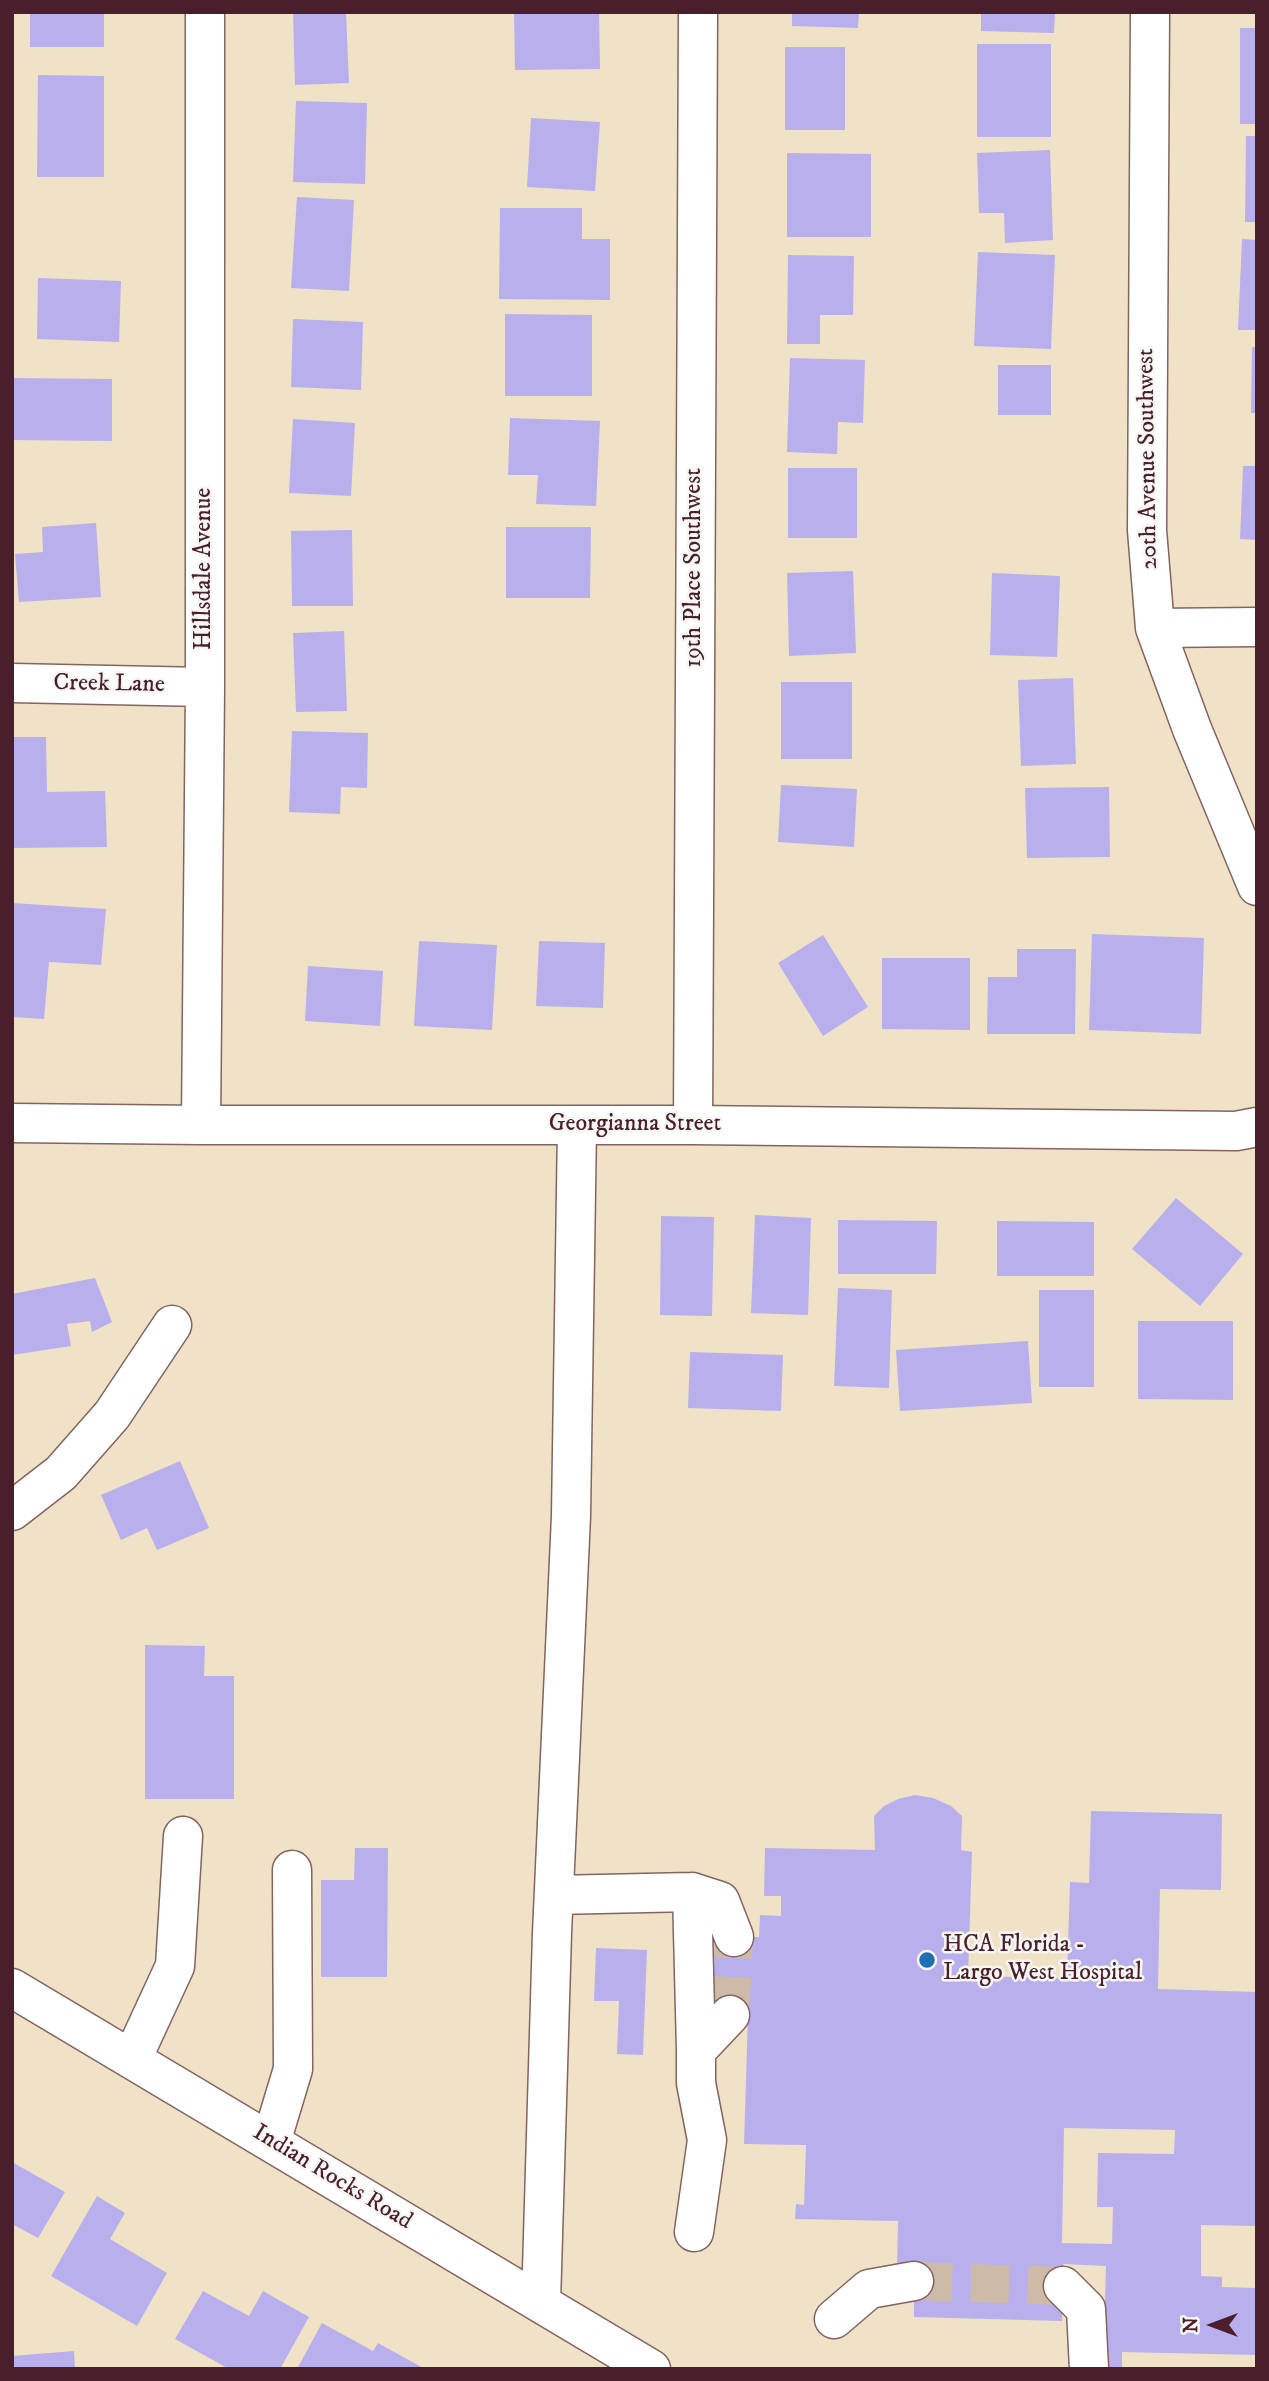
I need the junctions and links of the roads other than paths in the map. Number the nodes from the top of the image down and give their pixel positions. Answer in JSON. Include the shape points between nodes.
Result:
{"nodes":[{"id":1,"x":205,"y":12,"type":"edge"},
{"id":2,"x":698,"y":12,"type":"edge"},
{"id":3,"x":1150,"y":12,"type":"edge"},
{"id":4,"x":1257,"y":627,"type":"edge"},
{"id":5,"x":1156,"y":628,"type":"junction"},
{"id":6,"x":12,"y":683,"type":"edge"},
{"id":7,"x":205,"y":687,"type":"junction"},
{"id":8,"x":1257,"y":886,"type":"edge"},
{"id":9,"x":12,"y":1123,"type":"edge"},
{"id":10,"x":201,"y":1125,"type":"junction"},
{"id":11,"x":576,"y":1125,"type":"junction"},
{"id":12,"x":693,"y":1125,"type":"junction"},
{"id":13,"x":1257,"y":1127,"type":"edge"},
{"id":14,"x":173,"y":1325,"type":"dead end"},
{"id":15,"x":12,"y":1511,"type":"edge"},
{"id":16,"x":183,"y":1836,"type":"dead end"},
{"id":17,"x":292,"y":1870,"type":"dead end"},
{"id":18,"x":692,"y":1892,"type":"junction"},
{"id":19,"x":554,"y":1895,"type":"junction"},
{"id":20,"x":734,"y":1937,"type":"tunnel mouth"},
{"id":21,"x":12,"y":1988,"type":"edge"},
{"id":22,"x":730,"y":2015,"type":"tunnel mouth"},
{"id":23,"x":696,"y":2051,"type":"junction"},
{"id":24,"x":132,"y":2059,"type":"junction"},
{"id":25,"x":271,"y":2142,"type":"junction"},
{"id":26,"x":694,"y":2232,"type":"dead end"},
{"id":27,"x":914,"y":2281,"type":"tunnel mouth"},
{"id":28,"x":1063,"y":2286,"type":"dead end"},
{"id":29,"x":541,"y":2303,"type":"junction"},
{"id":30,"x":834,"y":2319,"type":"dead end"},
{"id":31,"x":651,"y":2369,"type":"edge"},
{"id":32,"x":1089,"y":2369,"type":"edge"}],
"edges":[{"from":1,"to":7,"type":"street","name":"Hillsdale Avenue"},
{"from":2,"to":12,"type":"street","name":"19th Place Southwest"},
{"from":3,"to":5,"type":"street","name":"20th Avenue Southwest","via":[[1147,530]]},
{"from":4,"to":5,"type":"street"},
{"from":5,"to":8,"type":"street","name":"20th Avenue Southwest"},
{"from":6,"to":7,"type":"street","name":"Creek Lane"},
{"from":7,"to":10,"type":"street","name":"Hillsdale Avenue"},
{"from":9,"to":10,"type":"street","name":"Georgianna Street"},
{"from":10,"to":11,"type":"street","name":"Georgianna Street"},
{"from":11,"to":12,"type":"street","name":"Georgianna Street"},
{"from":11,"to":19,"type":"street","via":[[571,1516]]},
{"from":12,"to":13,"type":"street","name":"Georgianna Street","via":[[1236,1131]]},
{"from":14,"to":15,"type":"street","via":[[113,1415],[61,1473]]},
{"from":16,"to":24,"type":"street","via":[[175,1966]]},
{"from":17,"to":25,"type":"street","via":[[293,2069]]},
{"from":18,"to":19,"type":"street"},
{"from":18,"to":20,"type":"street","via":[[719,1901]]},
{"from":18,"to":23,"type":"street"},
{"from":19,"to":29,"type":"street"},
{"from":21,"to":24,"type":"street","name":"Indian Rocks Road"},
{"from":22,"to":23,"type":"street"},
{"from":23,"to":26,"type":"street","via":[[696,2084],[707,2140]]},
{"from":24,"to":25,"type":"street","name":"Indian Rocks Road"},
{"from":25,"to":29,"type":"street","name":"Indian Rocks Road"},
{"from":27,"to":30,"type":"street","via":[[869,2289]]},
{"from":28,"to":32,"type":"street","via":[[1086,2309]]},
{"from":29,"to":31,"type":"street","name":"Indian Rocks Road"}]}
